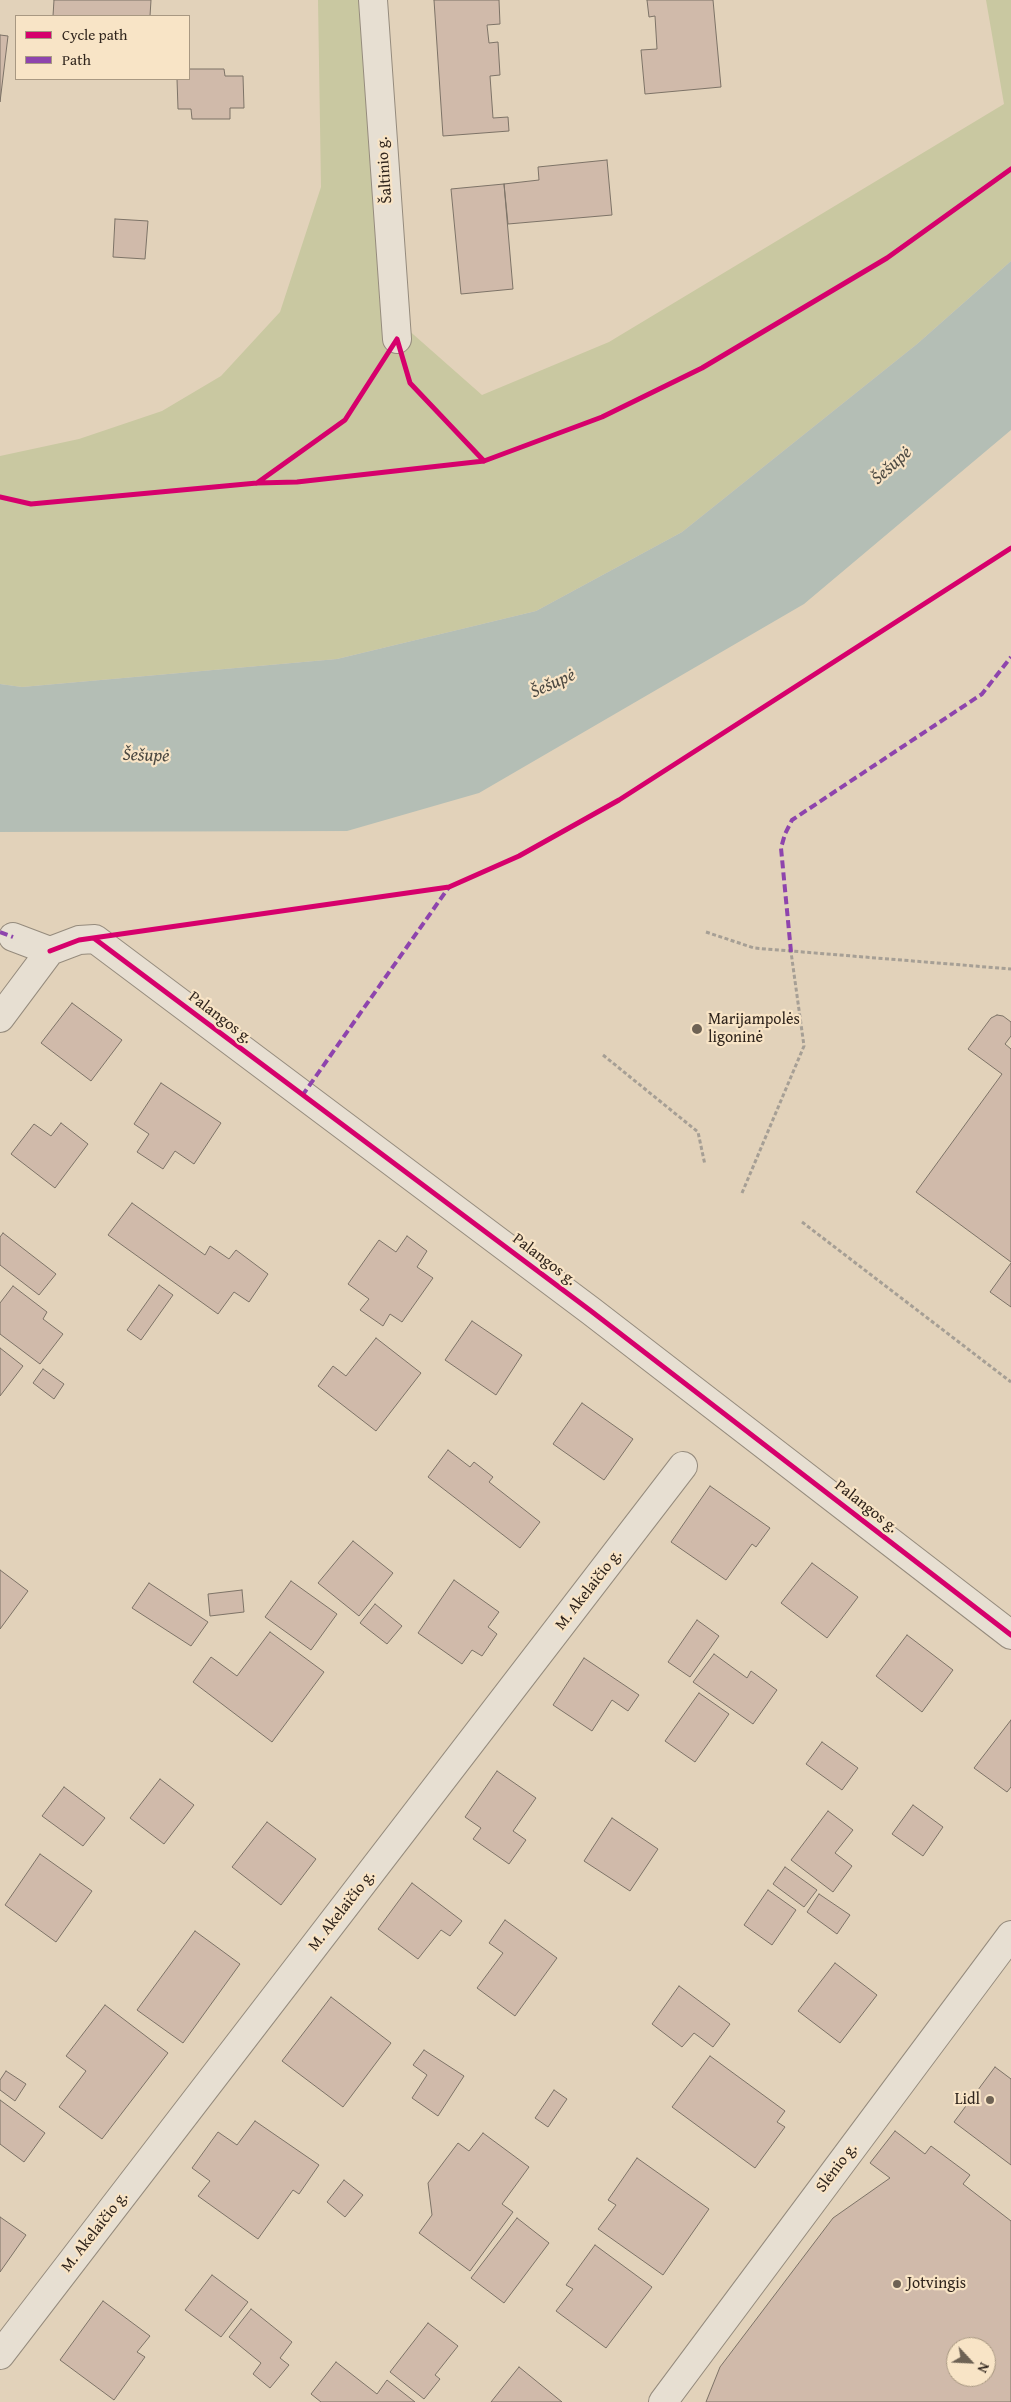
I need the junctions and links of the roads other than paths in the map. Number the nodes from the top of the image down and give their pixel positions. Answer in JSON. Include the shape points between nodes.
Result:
{"nodes":[{"id":1,"x":373,"y":0,"type":"edge"},
{"id":2,"x":397,"y":339,"type":"dead end"},
{"id":3,"x":13,"y":937,"type":"dead end"},
{"id":4,"x":50,"y":951,"type":"junction"},
{"id":5,"x":0,"y":1018,"type":"edge"},
{"id":6,"x":684,"y":1466,"type":"dead end"},
{"id":7,"x":1011,"y":1635,"type":"edge"},
{"id":8,"x":1011,"y":1935,"type":"edge"},
{"id":9,"x":0,"y":2355,"type":"edge"},
{"id":10,"x":663,"y":2402,"type":"edge"}],
"edges":[{"from":1,"to":2,"type":"street","name":"Šaltinio g."},
{"from":3,"to":4,"type":"street"},
{"from":4,"to":5,"type":"street"},
{"from":4,"to":7,"type":"street","name":"Palangos g.","via":[[80,940],[95,939],[591,1311]]},
{"from":6,"to":9,"type":"street","name":"M. Akelaičio g."},
{"from":8,"to":10,"type":"street","name":"Slėnio g."}]}
